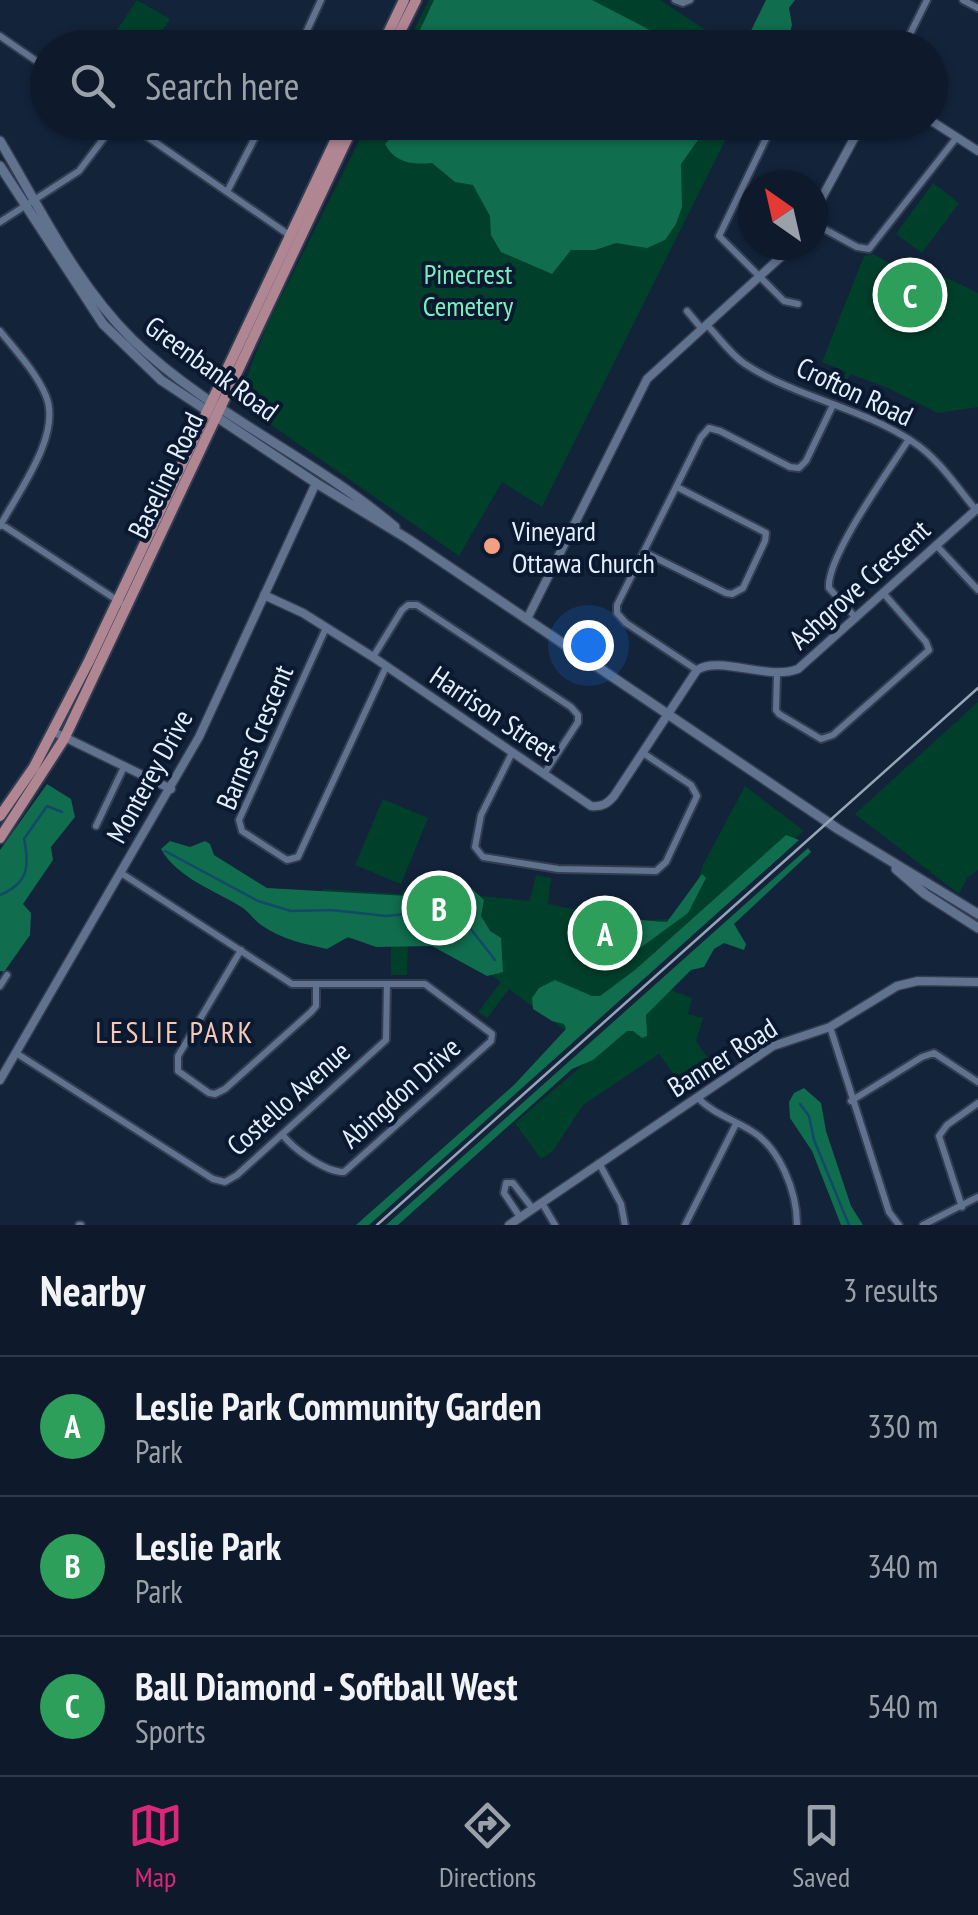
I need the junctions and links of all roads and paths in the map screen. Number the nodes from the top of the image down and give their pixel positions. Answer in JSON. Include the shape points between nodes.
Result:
{"nodes":[{"id":1,"x":321,"y":0,"type":"edge"},
{"id":2,"x":404,"y":0,"type":"edge"},
{"id":3,"x":416,"y":0,"type":"edge"},
{"id":4,"x":675,"y":0,"type":"edge"},
{"id":5,"x":690,"y":0,"type":"edge"},
{"id":6,"x":927,"y":0,"type":"edge"},
{"id":7,"x":963,"y":0,"type":"edge"},
{"id":8,"x":978,"y":8,"type":"edge"},
{"id":9,"x":307,"y":30,"type":"edge"},
{"id":10,"x":390,"y":30,"type":"edge"},
{"id":11,"x":401,"y":30,"type":"edge"},
{"id":12,"x":912,"y":30,"type":"edge"},
{"id":13,"x":0,"y":36,"type":"edge"},
{"id":14,"x":30,"y":57,"type":"edge"},
{"id":15,"x":948,"y":131,"type":"edge"},
{"id":16,"x":957,"y":137,"type":"junction"},
{"id":17,"x":103,"y":140,"type":"edge"},
{"id":18,"x":153,"y":140,"type":"edge"},
{"id":19,"x":254,"y":140,"type":"edge"},
{"id":20,"x":336,"y":140,"type":"edge"},
{"id":21,"x":346,"y":140,"type":"edge"},
{"id":22,"x":765,"y":140,"type":"edge"},
{"id":23,"x":853,"y":140,"type":"edge"},
{"id":24,"x":0,"y":141,"type":"edge"},
{"id":25,"x":978,"y":150,"type":"edge"},
{"id":26,"x":0,"y":166,"type":"edge"},
{"id":27,"x":828,"y":186,"type":"edge"},
{"id":28,"x":228,"y":190,"type":"junction"},
{"id":29,"x":36,"y":200,"type":"junction"},
{"id":30,"x":25,"y":206,"type":"junction"},
{"id":31,"x":0,"y":222,"type":"edge"},
{"id":32,"x":828,"y":231,"type":"edge"},
{"id":33,"x":293,"y":238,"type":"junction"},
{"id":34,"x":779,"y":260,"type":"edge"},
{"id":35,"x":762,"y":277,"type":"junction"},
{"id":36,"x":798,"y":304,"type":"dead end"},
{"id":37,"x":687,"y":311,"type":"dead end"},
{"id":38,"x":704,"y":327,"type":"junction"},
{"id":39,"x":0,"y":331,"type":"edge"},
{"id":40,"x":210,"y":399,"type":"junction"},
{"id":41,"x":222,"y":407,"type":"junction"},
{"id":42,"x":832,"y":407,"type":"junction"},
{"id":43,"x":205,"y":412,"type":"junction"},
{"id":44,"x":216,"y":418,"type":"junction"},
{"id":45,"x":909,"y":439,"type":"junction"},
{"id":46,"x":316,"y":483,"type":"junction"},
{"id":47,"x":677,"y":487,"type":"junction"},
{"id":48,"x":977,"y":509,"type":"edge"},
{"id":49,"x":1,"y":525,"type":"edge"},
{"id":50,"x":408,"y":539,"type":"junction"},
{"id":51,"x":936,"y":545,"type":"junction"},
{"id":52,"x":644,"y":552,"type":"junction"},
{"id":53,"x":978,"y":590,"type":"edge"},
{"id":54,"x":884,"y":594,"type":"junction"},
{"id":55,"x":264,"y":595,"type":"junction"},
{"id":56,"x":121,"y":604,"type":"junction"},
{"id":57,"x":856,"y":618,"type":"junction"},
{"id":58,"x":527,"y":619,"type":"junction"},
{"id":59,"x":326,"y":628,"type":"junction"},
{"id":60,"x":373,"y":657,"type":"junction"},
{"id":61,"x":386,"y":667,"type":"junction"},
{"id":62,"x":697,"y":670,"type":"junction"},
{"id":63,"x":777,"y":674,"type":"junction"},
{"id":64,"x":668,"y":714,"type":"junction"},
{"id":65,"x":59,"y":735,"type":"junction"},
{"id":66,"x":512,"y":753,"type":"junction"},
{"id":67,"x":643,"y":754,"type":"junction"},
{"id":68,"x":124,"y":767,"type":"junction"},
{"id":69,"x":544,"y":774,"type":"junction"},
{"id":70,"x":171,"y":788,"type":"junction"},
{"id":71,"x":0,"y":816,"type":"edge"},
{"id":72,"x":96,"y":826,"type":"dead end"},
{"id":73,"x":0,"y":838,"type":"edge"},
{"id":74,"x":882,"y":858,"type":"junction"},
{"id":75,"x":121,"y":873,"type":"junction"},
{"id":76,"x":978,"y":914,"type":"edge"},
{"id":77,"x":978,"y":928,"type":"edge"},
{"id":78,"x":241,"y":950,"type":"junction"},
{"id":79,"x":7,"y":975,"type":"dead end"},
{"id":80,"x":978,"y":982,"type":"edge"},
{"id":81,"x":387,"y":984,"type":"junction"},
{"id":82,"x":0,"y":986,"type":"edge"},
{"id":83,"x":316,"y":986,"type":"junction"},
{"id":84,"x":830,"y":1027,"type":"junction"},
{"id":85,"x":16,"y":1053,"type":"junction"},
{"id":86,"x":0,"y":1080,"type":"edge"},
{"id":87,"x":978,"y":1082,"type":"edge"},
{"id":88,"x":697,"y":1097,"type":"junction"},
{"id":89,"x":851,"y":1100,"type":"junction"},
{"id":90,"x":978,"y":1103,"type":"edge"},
{"id":91,"x":736,"y":1124,"type":"junction"},
{"id":92,"x":282,"y":1134,"type":"junction"},
{"id":93,"x":598,"y":1164,"type":"junction"},
{"id":94,"x":978,"y":1197,"type":"edge"},
{"id":95,"x":542,"y":1203,"type":"junction"},
{"id":96,"x":962,"y":1207,"type":"junction"},
{"id":97,"x":532,"y":1209,"type":"junction"},
{"id":98,"x":520,"y":1218,"type":"junction"},
{"id":99,"x":509,"y":1225,"type":"edge"},
{"id":100,"x":554,"y":1225,"type":"edge"},
{"id":101,"x":626,"y":1225,"type":"edge"},
{"id":102,"x":685,"y":1225,"type":"edge"},
{"id":103,"x":797,"y":1225,"type":"edge"},
{"id":104,"x":898,"y":1225,"type":"edge"},
{"id":105,"x":923,"y":1225,"type":"edge"}],
"edges":[{"from":1,"to":9,"type":"street"},
{"from":2,"to":10,"type":"main road"},
{"from":3,"to":11,"type":"main road"},
{"from":4,"to":5,"type":"street"},
{"from":6,"to":12,"type":"street"},
{"from":7,"to":8,"type":"street"},
{"from":13,"to":14,"type":"street"},
{"from":15,"to":16,"type":"street"},
{"from":16,"to":25,"type":"street"},
{"from":16,"to":32,"type":"street","via":[[869,249]]},
{"from":17,"to":29,"type":"street","via":[[80,172]]},
{"from":18,"to":28,"type":"street"},
{"from":19,"to":28,"type":"street"},
{"from":20,"to":33,"type":"main road","name":"Baseline Road"},
{"from":21,"to":33,"type":"main road","name":"Baseline Road"},
{"from":22,"to":35,"type":"street","via":[[719,236]]},
{"from":23,"to":27,"type":"street"},
{"from":24,"to":29,"type":"main road","name":"Greenbank Road"},
{"from":26,"to":30,"type":"main road","name":"Greenbank Road"},
{"from":28,"to":33,"type":"street"},
{"from":29,"to":30,"type":"street"},
{"from":29,"to":40,"type":"main road","name":"Greenbank Road","via":[[118,324]]},
{"from":30,"to":31,"type":"street"},
{"from":30,"to":43,"type":"main road","name":"Greenbank Road","via":[[120,343]]},
{"from":33,"to":40,"type":"main road","name":"Baseline Road"},
{"from":33,"to":41,"type":"main road","name":"Baseline Road"},
{"from":34,"to":35,"type":"street"},
{"from":35,"to":36,"type":"street","via":[[784,301]]},
{"from":35,"to":38,"type":"street"},
{"from":37,"to":38,"type":"street","name":"Crofton Road"},
{"from":38,"to":42,"type":"street","name":"Crofton Road","via":[[744,364]]},
{"from":38,"to":58,"type":"street","via":[[647,379]]},
{"from":39,"to":49,"type":"street","via":[[46,395],[50,422]]},
{"from":40,"to":41,"type":"main road","name":"Greenbank Road"},
{"from":40,"to":43,"type":"main road","name":"Baseline Road"},
{"from":41,"to":44,"type":"main road","name":"Baseline Road"},
{"from":41,"to":50,"type":"main road","name":"Greenbank Road"},
{"from":42,"to":45,"type":"street","name":"Crofton Road","via":[[860,413]]},
{"from":42,"to":47,"type":"street","via":[[802,467],[709,428]]},
{"from":43,"to":44,"type":"main road","name":"Greenbank Road"},
{"from":43,"to":56,"type":"main road","name":"Baseline Road"},
{"from":44,"to":46,"type":"main road","name":"Greenbank Road"},
{"from":44,"to":56,"type":"main road","name":"Baseline Road"},
{"from":45,"to":48,"type":"street","name":"Crofton Road"},
{"from":45,"to":57,"type":"street","via":[[829,577],[829,588]]},
{"from":46,"to":50,"type":"main road","name":"Greenbank Road"},
{"from":46,"to":55,"type":"street","name":"Monterey Drive"},
{"from":47,"to":52,"type":"street"},
{"from":47,"to":52,"type":"street","via":[[766,534],[743,588],[726,593]]},
{"from":48,"to":51,"type":"street","name":"Ashgrove Crescent"},
{"from":49,"to":56,"type":"street"},
{"from":50,"to":58,"type":"main road","name":"Greenbank Road"},
{"from":51,"to":53,"type":"street"},
{"from":51,"to":54,"type":"street","name":"Ashgrove Crescent"},
{"from":52,"to":62,"type":"street","via":[[617,613]]},
{"from":54,"to":57,"type":"street","name":"Ashgrove Crescent"},
{"from":54,"to":63,"type":"street","via":[[929,650],[833,735],[821,739],[779,714]]},
{"from":55,"to":59,"type":"street","name":"Harrison Street"},
{"from":55,"to":70,"type":"street","name":"Monterey Drive"},
{"from":56,"to":65,"type":"main road","name":"Baseline Road"},
{"from":57,"to":63,"type":"street","name":"Ashgrove Crescent","via":[[798,670]]},
{"from":58,"to":64,"type":"main road","name":"Greenbank Road"},
{"from":59,"to":60,"type":"street","name":"Harrison Street"},
{"from":59,"to":61,"type":"street","name":"Barnes Crescent","via":[[239,820],[242,831],[286,860],[298,857]]},
{"from":60,"to":61,"type":"street","name":"Harrison Street"},
{"from":60,"to":69,"type":"street","via":[[402,610],[417,605],[571,707],[578,722]]},
{"from":61,"to":66,"type":"street","name":"Harrison Street"},
{"from":62,"to":63,"type":"street","name":"Ashgrove Crescent","via":[[708,665]]},
{"from":62,"to":64,"type":"street"},
{"from":64,"to":67,"type":"street","name":"Harrison Street"},
{"from":64,"to":74,"type":"main road","name":"Greenbank Road"},
{"from":65,"to":68,"type":"street"},
{"from":65,"to":71,"type":"main road","name":"Baseline Road"},
{"from":65,"to":73,"type":"main road","name":"Baseline Road","via":[[44,774]]},
{"from":66,"to":67,"type":"street","via":[[481,815],[475,848],[482,857],[558,869],[656,871],[697,796]]},
{"from":66,"to":69,"type":"street","name":"Harrison Street"},
{"from":67,"to":69,"type":"street","name":"Harrison Street","via":[[604,805],[591,806]]},
{"from":68,"to":70,"type":"street"},
{"from":68,"to":72,"type":"street"},
{"from":70,"to":75,"type":"street","name":"Monterey Drive"},
{"from":74,"to":76,"type":"main road","name":"Greenbank Road"},
{"from":74,"to":77,"type":"main road","name":"Greenbank Road"},
{"from":75,"to":78,"type":"street","name":"Abingdon Drive"},
{"from":75,"to":85,"type":"street","name":"Monterey Drive"},
{"from":78,"to":83,"type":"street","name":"Abingdon Drive","via":[[292,984]]},
{"from":78,"to":83,"type":"street","via":[[178,1056],[178,1072],[209,1093],[224,1089],[312,1012]]},
{"from":79,"to":82,"type":"street"},
{"from":80,"to":84,"type":"street","name":"Banner Road","via":[[908,982]]},
{"from":81,"to":83,"type":"street","name":"Abingdon Drive"},
{"from":81,"to":92,"type":"street","name":"Costello Avenue","via":[[386,1040]]},
{"from":81,"to":92,"type":"street","name":"Abingdon Drive","via":[[425,984],[489,1029],[491,1040],[344,1172]]},
{"from":84,"to":88,"type":"street","name":"Banner Road","via":[[773,1046]]},
{"from":84,"to":89,"type":"street"},
{"from":85,"to":86,"type":"street","name":"Monterey Drive"},
{"from":85,"to":92,"type":"street","name":"Costello Avenue","via":[[222,1182]]},
{"from":87,"to":89,"type":"street","via":[[934,1053]]},
{"from":88,"to":91,"type":"street"},
{"from":88,"to":93,"type":"street","name":"Banner Road"},
{"from":89,"to":104,"type":"street"},
{"from":90,"to":96,"type":"street","via":[[939,1136]]},
{"from":91,"to":102,"type":"street"},
{"from":91,"to":103,"type":"street","via":[[761,1137],[777,1157]]},
{"from":93,"to":95,"type":"street","name":"Banner Road"},
{"from":93,"to":101,"type":"street","via":[[622,1204]]},
{"from":94,"to":96,"type":"street"},
{"from":95,"to":97,"type":"street","name":"Banner Road"},
{"from":95,"to":100,"type":"street"},
{"from":96,"to":105,"type":"street"},
{"from":97,"to":98,"type":"street","name":"Banner Road"},
{"from":97,"to":98,"type":"street","via":[[506,1183],[504,1193]]},
{"from":98,"to":99,"type":"street","name":"Banner Road"}]}
